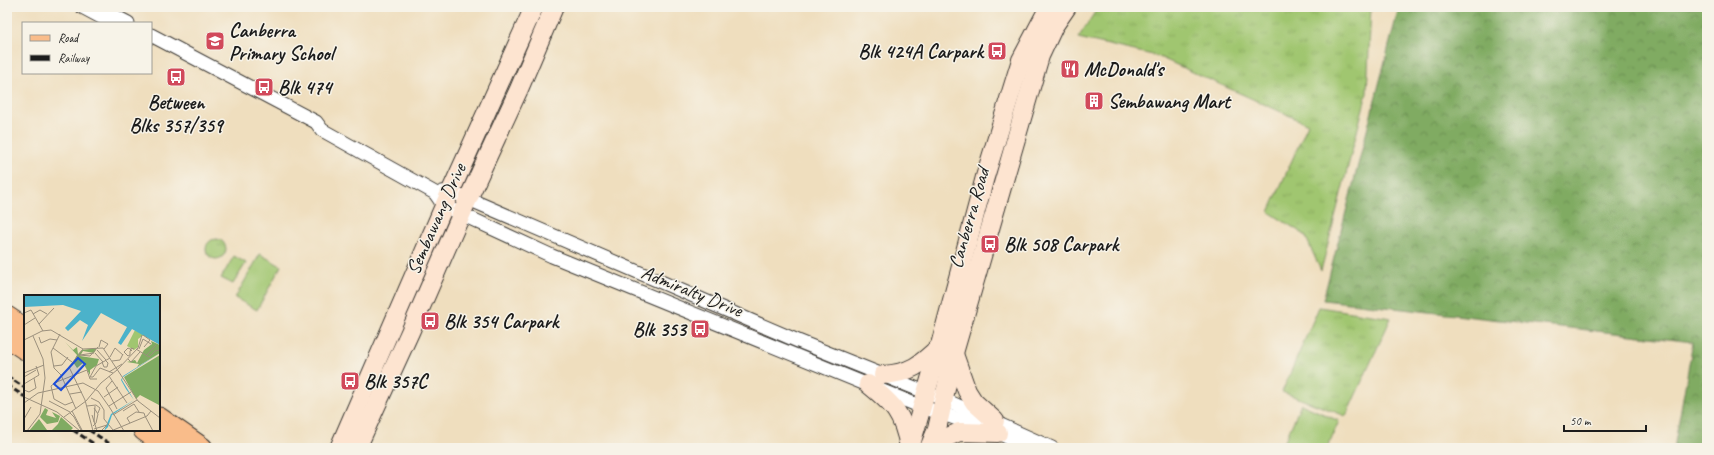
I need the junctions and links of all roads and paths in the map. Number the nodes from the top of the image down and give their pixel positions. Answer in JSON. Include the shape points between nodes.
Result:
{"nodes":[{"id":1,"x":82,"y":7,"type":"edge"},
{"id":2,"x":98,"y":7,"type":"edge"},
{"id":3,"x":534,"y":7,"type":"edge"},
{"id":4,"x":554,"y":7,"type":"edge"},
{"id":5,"x":1049,"y":7,"type":"edge"},
{"id":6,"x":1067,"y":7,"type":"edge"},
{"id":7,"x":110,"y":22,"type":"edge"},
{"id":8,"x":126,"y":22,"type":"edge"},
{"id":9,"x":152,"y":36,"type":"edge"},
{"id":10,"x":152,"y":45,"type":"edge"},
{"id":11,"x":322,"y":130,"type":"junction"},
{"id":12,"x":443,"y":196,"type":"junction"},
{"id":13,"x":465,"y":207,"type":"junction"},
{"id":14,"x":7,"y":317,"type":"edge"},
{"id":15,"x":24,"y":328,"type":"edge"},
{"id":16,"x":7,"y":337,"type":"edge"},
{"id":17,"x":24,"y":348,"type":"edge"},
{"id":18,"x":947,"y":349,"type":"junction"},
{"id":19,"x":876,"y":380,"type":"junction"},
{"id":20,"x":924,"y":399,"type":"junction"},
{"id":21,"x":943,"y":406,"type":"junction"},
{"id":22,"x":163,"y":421,"type":"edge"},
{"id":23,"x":997,"y":427,"type":"junction"},
{"id":24,"x":145,"y":431,"type":"edge"},
{"id":25,"x":170,"y":448,"type":"edge"},
{"id":26,"x":180,"y":448,"type":"edge"},
{"id":27,"x":202,"y":448,"type":"edge"},
{"id":28,"x":339,"y":448,"type":"edge"},
{"id":29,"x":356,"y":448,"type":"edge"},
{"id":30,"x":910,"y":448,"type":"edge"},
{"id":31,"x":930,"y":448,"type":"edge"},
{"id":32,"x":933,"y":448,"type":"edge"},
{"id":33,"x":1032,"y":448,"type":"edge"},
{"id":34,"x":1052,"y":448,"type":"edge"}],
"edges":[{"from":1,"to":7,"type":"street"},
{"from":2,"to":8,"type":"street"},
{"from":3,"to":12,"type":"main road","name":"Sembawang Drive"},
{"from":4,"to":13,"type":"main road","name":"Sembawang Drive"},
{"from":5,"to":18,"type":"main road","name":"Canberra Road","via":[[1021,60],[985,177]]},
{"from":6,"to":18,"type":"main road","name":"Canberra Road","via":[[1054,26],[1040,56]]},
{"from":9,"to":11,"type":"street","name":"Admiralty Drive","via":[[316,122]]},
{"from":10,"to":11,"type":"street","name":"Admiralty Drive","via":[[312,130]]},
{"from":11,"to":12,"type":"street","name":"Admiralty Drive"},
{"from":12,"to":13,"type":"street","name":"Admiralty Drive"},
{"from":12,"to":28,"type":"main road","name":"Sembawang Drive"},
{"from":13,"to":19,"type":"street","name":"Admiralty Drive","via":[[791,338]]},
{"from":13,"to":19,"type":"street","name":"Admiralty Drive","via":[[552,256]]},
{"from":13,"to":29,"type":"main road","name":"Sembawang Drive"},
{"from":14,"to":15,"type":"main road"},
{"from":16,"to":17,"type":"main road"},
{"from":18,"to":19,"type":"main road","via":[[913,369]]},
{"from":18,"to":20,"type":"main road","name":"Canberra Road"},
{"from":18,"to":21,"type":"main road","name":"Canberra Road"},
{"from":18,"to":23,"type":"main road","via":[[974,402]]},
{"from":19,"to":20,"type":"street","name":"Admiralty Drive"},
{"from":19,"to":30,"type":"main road","via":[[905,426]]},
{"from":20,"to":21,"type":"street","name":"Admiralty Drive"},
{"from":20,"to":30,"type":"main road","name":"Canberra Road"},
{"from":21,"to":23,"type":"street","name":"Admiralty Drive"},
{"from":21,"to":31,"type":"main road","name":"Canberra Road"},
{"from":22,"to":26,"type":"main road","via":[[177,434]]},
{"from":22,"to":27,"type":"main road"},
{"from":23,"to":32,"type":"main road","via":[[959,432]]},
{"from":23,"to":33,"type":"street"},
{"from":23,"to":34,"type":"street"},
{"from":24,"to":25,"type":"main road"}]}
